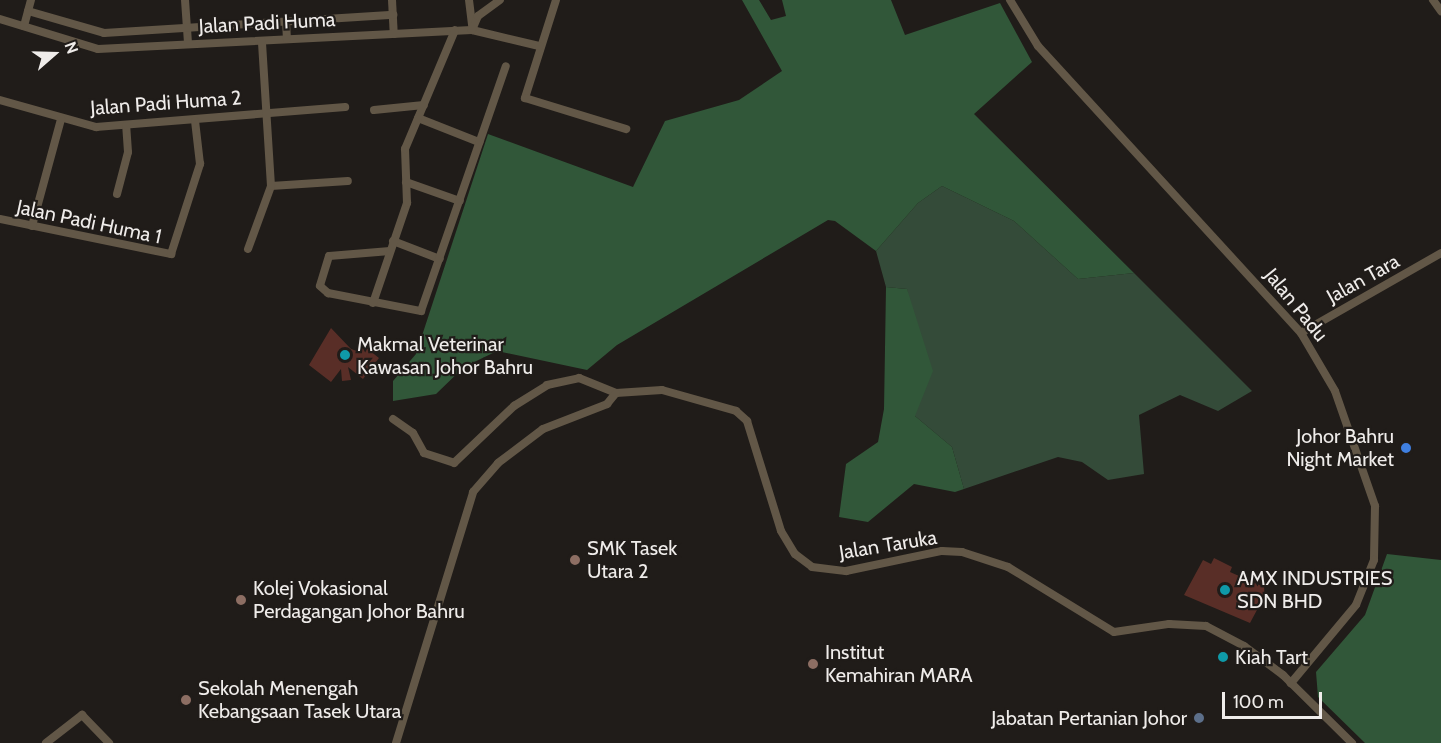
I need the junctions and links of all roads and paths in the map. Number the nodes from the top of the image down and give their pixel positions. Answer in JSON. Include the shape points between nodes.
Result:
{"nodes":[{"id":1,"x":31,"y":0,"type":"edge"},
{"id":2,"x":185,"y":0,"type":"edge"},
{"id":3,"x":392,"y":0,"type":"edge"},
{"id":4,"x":469,"y":0,"type":"edge"},
{"id":5,"x":500,"y":0,"type":"edge"},
{"id":6,"x":556,"y":0,"type":"edge"},
{"id":7,"x":1010,"y":0,"type":"edge"},
{"id":8,"x":1433,"y":0,"type":"edge"},
{"id":9,"x":28,"y":11,"type":"junction"},
{"id":10,"x":1441,"y":11,"type":"edge"},
{"id":11,"x":393,"y":15,"type":"junction"},
{"id":12,"x":0,"y":19,"type":"edge"},
{"id":13,"x":286,"y":21,"type":"junction"},
{"id":14,"x":24,"y":26,"type":"junction"},
{"id":15,"x":187,"y":27,"type":"junction"},
{"id":16,"x":455,"y":30,"type":"junction"},
{"id":17,"x":472,"y":30,"type":"junction"},
{"id":18,"x":394,"y":34,"type":"junction"},
{"id":19,"x":287,"y":39,"type":"junction"},
{"id":20,"x":262,"y":41,"type":"junction"},
{"id":21,"x":188,"y":44,"type":"junction"},
{"id":22,"x":539,"y":46,"type":"junction"},
{"id":23,"x":506,"y":66,"type":"dead end"},
{"id":24,"x":0,"y":100,"type":"edge"},
{"id":25,"x":424,"y":105,"type":"junction"},
{"id":26,"x":345,"y":107,"type":"dead end"},
{"id":27,"x":374,"y":110,"type":"dead end"},
{"id":28,"x":266,"y":112,"type":"junction"},
{"id":29,"x":418,"y":118,"type":"junction"},
{"id":30,"x":61,"y":119,"type":"junction"},
{"id":31,"x":195,"y":121,"type":"junction"},
{"id":32,"x":126,"y":126,"type":"junction"},
{"id":33,"x":626,"y":129,"type":"dead end"},
{"id":34,"x":479,"y":142,"type":"junction"},
{"id":35,"x":348,"y":181,"type":"dead end"},
{"id":36,"x":406,"y":182,"type":"junction"},
{"id":37,"x":271,"y":186,"type":"junction"},
{"id":38,"x":117,"y":194,"type":"dead end"},
{"id":39,"x":460,"y":201,"type":"junction"},
{"id":40,"x":0,"y":219,"type":"edge"},
{"id":41,"x":32,"y":226,"type":"junction"},
{"id":42,"x":393,"y":241,"type":"junction"},
{"id":43,"x":248,"y":249,"type":"dead end"},
{"id":44,"x":390,"y":251,"type":"junction"},
{"id":45,"x":1441,"y":253,"type":"edge"},
{"id":46,"x":440,"y":259,"type":"junction"},
{"id":47,"x":373,"y":303,"type":"junction"},
{"id":48,"x":1301,"y":333,"type":"junction"},
{"id":49,"x":616,"y":393,"type":"junction"},
{"id":50,"x":393,"y":419,"type":"dead end"},
{"id":51,"x":1291,"y":683,"type":"junction"},
{"id":52,"x":46,"y":743,"type":"edge"},
{"id":53,"x":109,"y":743,"type":"edge"},
{"id":54,"x":396,"y":743,"type":"edge"},
{"id":55,"x":1352,"y":743,"type":"edge"}],
"edges":[{"from":1,"to":9,"type":"street"},
{"from":2,"to":15,"type":"street"},
{"from":3,"to":11,"type":"street"},
{"from":4,"to":17,"type":"street"},
{"from":5,"to":17,"type":"street","via":[[478,16]]},
{"from":6,"to":22,"type":"street"},
{"from":7,"to":48,"type":"street","name":"Jalan Padu","via":[[1038,46]]},
{"from":8,"to":10,"type":"street"},
{"from":9,"to":14,"type":"street"},
{"from":9,"to":15,"type":"street","name":"Jalan Padi Huma","via":[[104,33]]},
{"from":11,"to":13,"type":"street","name":"Jalan Padi Huma"},
{"from":11,"to":18,"type":"street"},
{"from":12,"to":14,"type":"street","name":"Jalan Padi Huma"},
{"from":13,"to":15,"type":"street","name":"Jalan Padi Huma"},
{"from":13,"to":19,"type":"street"},
{"from":14,"to":21,"type":"street","name":"Jalan Padi Huma","via":[[98,49]]},
{"from":15,"to":21,"type":"street"},
{"from":16,"to":17,"type":"street","name":"Jalan Padi Huma"},
{"from":16,"to":18,"type":"street","name":"Jalan Padi Huma"},
{"from":16,"to":25,"type":"street"},
{"from":17,"to":22,"type":"street","name":"Jalan Padi Huma"},
{"from":18,"to":19,"type":"street","name":"Jalan Padi Huma"},
{"from":19,"to":20,"type":"street","name":"Jalan Padi Huma"},
{"from":20,"to":21,"type":"street","name":"Jalan Padi Huma"},
{"from":20,"to":28,"type":"street"},
{"from":22,"to":33,"type":"street","via":[[525,98]]},
{"from":23,"to":34,"type":"street"},
{"from":24,"to":30,"type":"street","name":"Jalan Padi Huma 2"},
{"from":25,"to":27,"type":"street"},
{"from":25,"to":29,"type":"street"},
{"from":26,"to":28,"type":"street","name":"Jalan Padi Huma 2"},
{"from":28,"to":31,"type":"street","name":"Jalan Padi Huma 2"},
{"from":28,"to":37,"type":"street"},
{"from":29,"to":34,"type":"street"},
{"from":29,"to":36,"type":"street","via":[[405,149]]},
{"from":30,"to":32,"type":"street","name":"Jalan Padi Huma 2","via":[[90,126]]},
{"from":30,"to":41,"type":"street"},
{"from":31,"to":32,"type":"street","name":"Jalan Padi Huma 2"},
{"from":31,"to":41,"type":"street","name":"Jalan Padi Huma 1","via":[[200,164],[171,254]]},
{"from":32,"to":38,"type":"street","via":[[128,152]]},
{"from":34,"to":39,"type":"street"},
{"from":35,"to":37,"type":"street"},
{"from":36,"to":39,"type":"street"},
{"from":36,"to":42,"type":"street","via":[[407,203]]},
{"from":37,"to":43,"type":"street"},
{"from":39,"to":46,"type":"street"},
{"from":40,"to":41,"type":"street","name":"Jalan Padi Huma 1"},
{"from":42,"to":44,"type":"street"},
{"from":42,"to":46,"type":"street"},
{"from":44,"to":47,"type":"street"},
{"from":44,"to":47,"type":"street","via":[[337,253],[323,264],[318,280],[328,293]]},
{"from":45,"to":48,"type":"street","name":"Jalan Tara"},
{"from":46,"to":47,"type":"street","via":[[420,313]]},
{"from":48,"to":51,"type":"street","name":"Jalan Padu","via":[[1335,391],[1378,522],[1374,560],[1356,605]]},
{"from":49,"to":50,"type":"street","via":[[579,378],[547,385],[514,406],[454,463],[424,453],[413,433]]},
{"from":49,"to":51,"type":"street","name":"Jalan Taruka","via":[[662,390],[736,411],[747,421],[780,531],[795,554],[812,567],[846,571],[942,551],[984,557],[1023,574],[1114,632],[1169,624],[1203,625],[1244,646]]},
{"from":49,"to":54,"type":"street","via":[[607,404],[543,429],[498,463],[473,492]]},
{"from":51,"to":55,"type":"street","name":"Jalan Taruka"},
{"from":52,"to":53,"type":"street","via":[[82,715]]}]}
